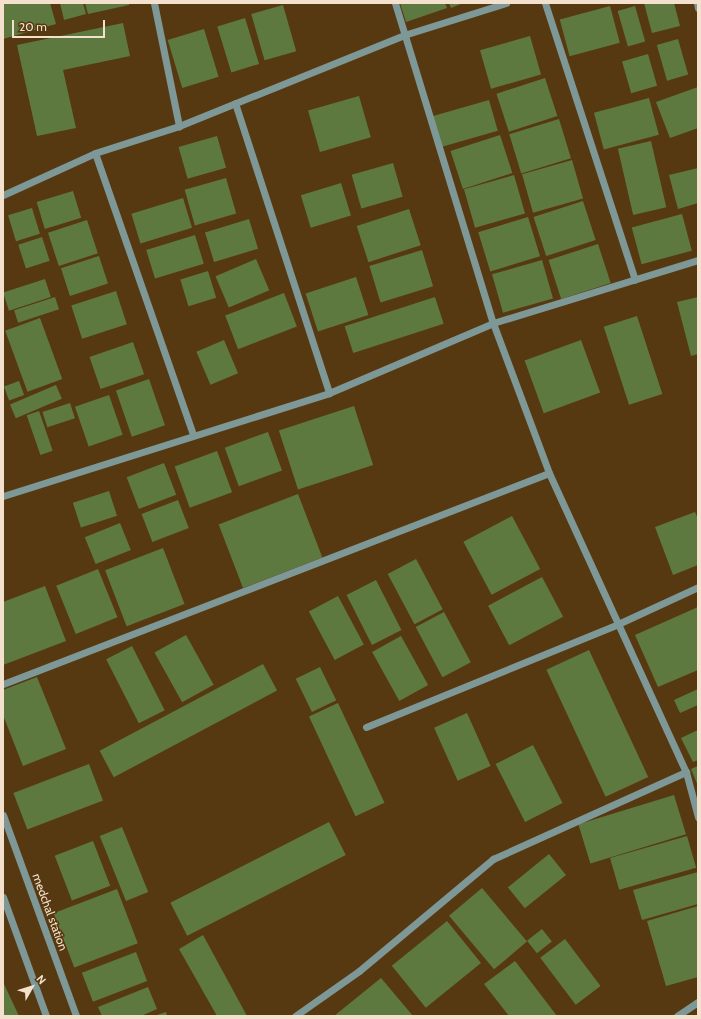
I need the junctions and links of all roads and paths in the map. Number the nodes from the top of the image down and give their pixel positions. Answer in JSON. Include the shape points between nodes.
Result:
{"nodes":[{"id":1,"x":154,"y":3,"type":"edge"},
{"id":2,"x":395,"y":3,"type":"edge"},
{"id":3,"x":506,"y":3,"type":"edge"},
{"id":4,"x":545,"y":3,"type":"edge"},
{"id":5,"x":696,"y":3,"type":"edge"},
{"id":6,"x":698,"y":8,"type":"edge"},
{"id":7,"x":404,"y":35,"type":"junction"},
{"id":8,"x":235,"y":103,"type":"junction"},
{"id":9,"x":179,"y":126,"type":"junction"},
{"id":10,"x":96,"y":153,"type":"junction"},
{"id":11,"x":3,"y":195,"type":"edge"},
{"id":12,"x":698,"y":260,"type":"edge"},
{"id":13,"x":635,"y":280,"type":"junction"},
{"id":14,"x":493,"y":323,"type":"junction"},
{"id":15,"x":329,"y":393,"type":"junction"},
{"id":16,"x":193,"y":435,"type":"junction"},
{"id":17,"x":549,"y":473,"type":"junction"},
{"id":18,"x":3,"y":496,"type":"edge"},
{"id":19,"x":698,"y":587,"type":"edge"},
{"id":20,"x":618,"y":624,"type":"junction"},
{"id":21,"x":3,"y":684,"type":"edge"},
{"id":22,"x":366,"y":727,"type":"dead end"},
{"id":23,"x":686,"y":772,"type":"junction"},
{"id":24,"x":3,"y":815,"type":"edge"},
{"id":25,"x":698,"y":817,"type":"edge"},
{"id":26,"x":3,"y":897,"type":"edge"},
{"id":27,"x":698,"y":1002,"type":"edge"},
{"id":28,"x":46,"y":1016,"type":"edge"},
{"id":29,"x":76,"y":1016,"type":"edge"},
{"id":30,"x":295,"y":1016,"type":"edge"},
{"id":31,"x":677,"y":1016,"type":"edge"}],
"edges":[{"from":1,"to":9,"type":"street"},
{"from":2,"to":7,"type":"street"},
{"from":3,"to":7,"type":"street"},
{"from":4,"to":13,"type":"street"},
{"from":5,"to":6,"type":"street"},
{"from":7,"to":8,"type":"street"},
{"from":7,"to":14,"type":"street"},
{"from":8,"to":9,"type":"street"},
{"from":8,"to":15,"type":"street"},
{"from":9,"to":10,"type":"street"},
{"from":10,"to":11,"type":"street"},
{"from":10,"to":16,"type":"street"},
{"from":12,"to":13,"type":"street"},
{"from":13,"to":14,"type":"street"},
{"from":14,"to":15,"type":"street"},
{"from":14,"to":17,"type":"street"},
{"from":15,"to":16,"type":"street"},
{"from":16,"to":18,"type":"street"},
{"from":17,"to":20,"type":"street"},
{"from":17,"to":21,"type":"street"},
{"from":19,"to":20,"type":"street"},
{"from":20,"to":22,"type":"street"},
{"from":20,"to":23,"type":"street"},
{"from":23,"to":25,"type":"street"},
{"from":23,"to":30,"type":"street","via":[[493,859],[359,971]]},
{"from":24,"to":29,"type":"street","name":"medchal station"},
{"from":26,"to":28,"type":"street"},
{"from":27,"to":31,"type":"street"}]}
